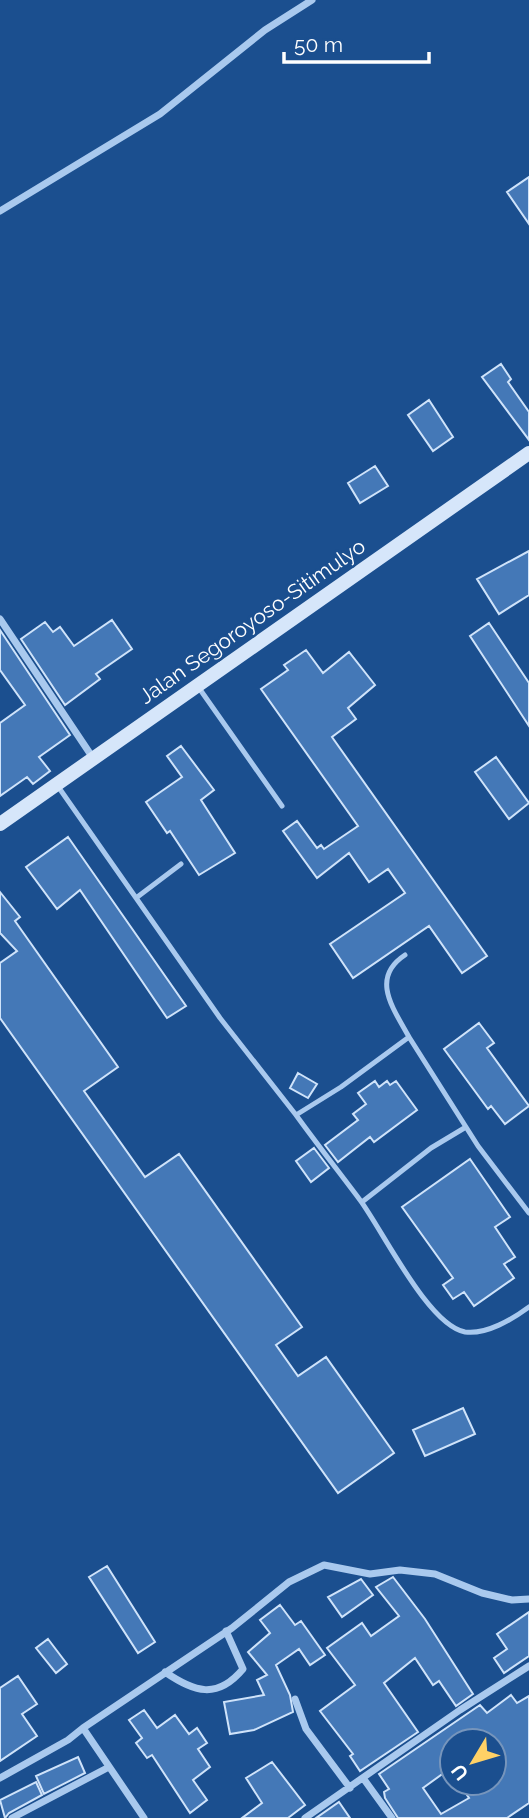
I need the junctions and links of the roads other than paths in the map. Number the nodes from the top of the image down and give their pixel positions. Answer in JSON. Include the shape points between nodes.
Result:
{"nodes":[{"id":1,"x":312,"y":0,"type":"edge"},
{"id":2,"x":0,"y":211,"type":"edge"},
{"id":3,"x":529,"y":453,"type":"edge"},
{"id":4,"x":0,"y":619,"type":"edge"},
{"id":5,"x":197,"y":685,"type":"junction"},
{"id":6,"x":93,"y":758,"type":"junction"},
{"id":7,"x":57,"y":784,"type":"junction"},
{"id":8,"x":282,"y":806,"type":"dead end"},
{"id":9,"x":0,"y":824,"type":"edge"},
{"id":10,"x":181,"y":864,"type":"dead end"},
{"id":11,"x":136,"y":898,"type":"junction"},
{"id":12,"x":405,"y":955,"type":"dead end"},
{"id":13,"x":409,"y":1037,"type":"junction"},
{"id":14,"x":296,"y":1115,"type":"junction"},
{"id":15,"x":466,"y":1127,"type":"junction"},
{"id":16,"x":362,"y":1202,"type":"junction"},
{"id":17,"x":529,"y":1213,"type":"edge"},
{"id":18,"x":529,"y":1307,"type":"edge"},
{"id":19,"x":529,"y":1599,"type":"edge"},
{"id":20,"x":226,"y":1632,"type":"junction"},
{"id":21,"x":529,"y":1666,"type":"edge"},
{"id":22,"x":165,"y":1671,"type":"junction"},
{"id":23,"x":295,"y":1699,"type":"dead end"},
{"id":24,"x":83,"y":1728,"type":"junction"},
{"id":25,"x":109,"y":1767,"type":"junction"},
{"id":26,"x":0,"y":1778,"type":"edge"},
{"id":27,"x":363,"y":1778,"type":"junction"},
{"id":28,"x":350,"y":1788,"type":"junction"},
{"id":29,"x":12,"y":1818,"type":"edge"},
{"id":30,"x":144,"y":1818,"type":"edge"},
{"id":31,"x":305,"y":1818,"type":"edge"},
{"id":32,"x":392,"y":1818,"type":"edge"}],
"edges":[{"from":1,"to":2,"type":"street","via":[[265,30],[160,114]]},
{"from":3,"to":5,"type":"main road","name":"Jalan Segoroyoso-Sitimulyo"},
{"from":4,"to":6,"type":"street"},
{"from":5,"to":6,"type":"main road","name":"Jalan Segoroyoso-Sitimulyo"},
{"from":5,"to":8,"type":"lane"},
{"from":6,"to":7,"type":"main road","name":"Jalan Segoroyoso-Sitimulyo"},
{"from":7,"to":9,"type":"main road","name":"Jalan Segoroyoso-Sitimulyo"},
{"from":7,"to":11,"type":"lane"},
{"from":10,"to":11,"type":"lane"},
{"from":11,"to":14,"type":"lane","via":[[220,1018]]},
{"from":12,"to":13,"type":"lane","via":[[386,973],[387,990]]},
{"from":13,"to":14,"type":"lane"},
{"from":13,"to":15,"type":"lane"},
{"from":14,"to":16,"type":"lane"},
{"from":15,"to":16,"type":"lane"},
{"from":15,"to":17,"type":"lane"},
{"from":16,"to":18,"type":"lane","via":[[424,1299],[451,1326],[465,1332],[481,1331]]},
{"from":19,"to":20,"type":"street","via":[[482,1593],[435,1574],[400,1570],[370,1574],[324,1565],[289,1582]]},
{"from":20,"to":22,"type":"street"},
{"from":20,"to":22,"type":"street","via":[[243,1669],[233,1681],[201,1691]]},
{"from":21,"to":27,"type":"street"},
{"from":22,"to":24,"type":"street"},
{"from":23,"to":28,"type":"street","via":[[306,1729]]},
{"from":24,"to":25,"type":"street"},
{"from":24,"to":26,"type":"street"},
{"from":25,"to":29,"type":"street"},
{"from":25,"to":30,"type":"street"},
{"from":27,"to":28,"type":"street"},
{"from":27,"to":32,"type":"street"},
{"from":28,"to":31,"type":"street"}]}
